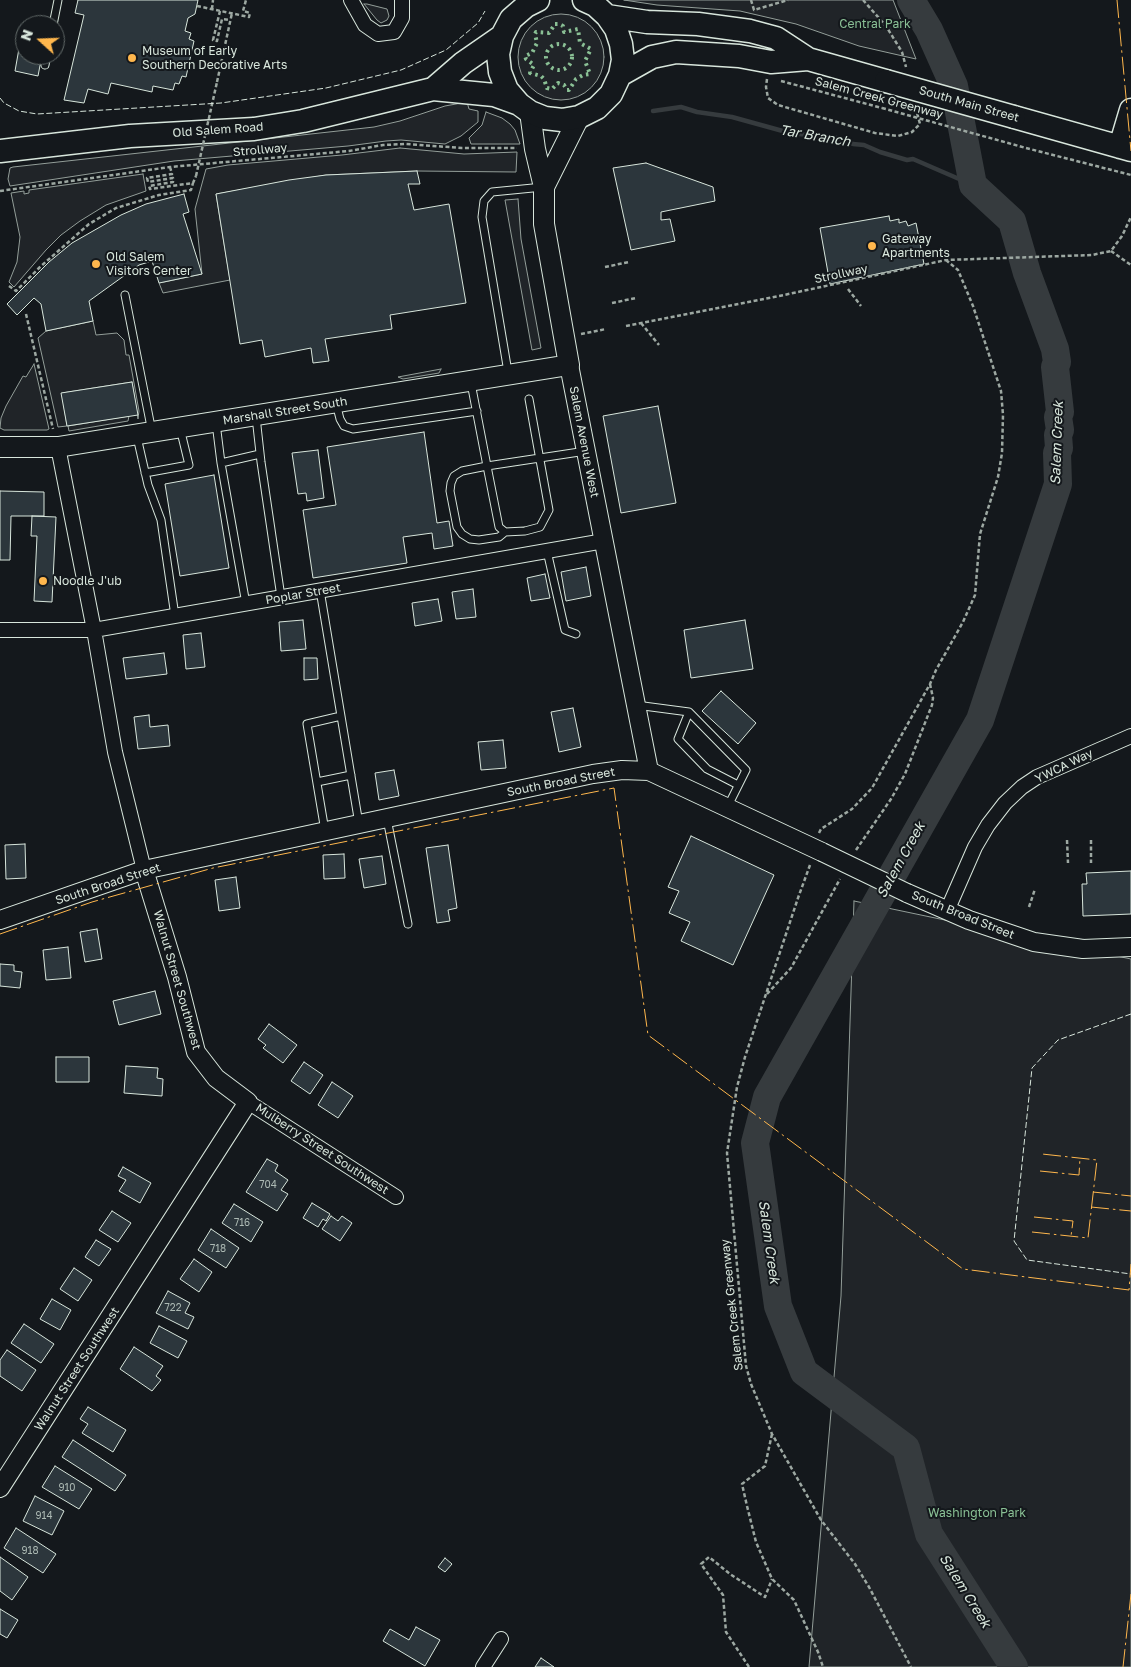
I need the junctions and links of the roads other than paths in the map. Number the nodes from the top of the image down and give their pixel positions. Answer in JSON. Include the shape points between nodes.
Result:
{"nodes":[{"id":1,"x":58,"y":0,"type":"edge"},
{"id":2,"x":351,"y":0,"type":"edge"},
{"id":3,"x":402,"y":0,"type":"edge"},
{"id":4,"x":584,"y":0,"type":"edge"},
{"id":5,"x":530,"y":2,"type":"edge"},
{"id":6,"x":55,"y":15,"type":"edge"},
{"id":7,"x":607,"y":16,"type":"junction"},
{"id":8,"x":502,"y":36,"type":"junction"},
{"id":9,"x":808,"y":59,"type":"junction"},
{"id":10,"x":620,"y":75,"type":"junction"},
{"id":11,"x":433,"y":89,"type":"junction"},
{"id":12,"x":524,"y":108,"type":"junction"},
{"id":13,"x":1131,"y":110,"type":"edge"},
{"id":14,"x":578,"y":117,"type":"junction"},
{"id":15,"x":1126,"y":148,"type":"edge"},
{"id":16,"x":0,"y":151,"type":"edge"},
{"id":17,"x":544,"y":188,"type":"junction"},
{"id":18,"x":125,"y":295,"type":"dead end"},
{"id":19,"x":569,"y":365,"type":"junction"},
{"id":20,"x":508,"y":375,"type":"junction"},
{"id":21,"x":470,"y":381,"type":"junction"},
{"id":22,"x":529,"y":399,"type":"dead end"},
{"id":23,"x":336,"y":402,"type":"junction"},
{"id":24,"x":476,"y":411,"type":"junction"},
{"id":25,"x":256,"y":415,"type":"junction"},
{"id":26,"x":216,"y":422,"type":"junction"},
{"id":27,"x":180,"y":427,"type":"junction"},
{"id":28,"x":144,"y":433,"type":"junction"},
{"id":29,"x":56,"y":440,"type":"junction"},
{"id":30,"x":0,"y":447,"type":"edge"},
{"id":31,"x":586,"y":451,"type":"junction"},
{"id":32,"x":260,"y":454,"type":"junction"},
{"id":33,"x":541,"y":458,"type":"junction"},
{"id":34,"x":221,"y":462,"type":"junction"},
{"id":35,"x":487,"y":466,"type":"junction"},
{"id":36,"x":145,"y":474,"type":"junction"},
{"id":37,"x":505,"y":532,"type":"junction"},
{"id":38,"x":604,"y":541,"type":"junction"},
{"id":39,"x":547,"y":551,"type":"junction"},
{"id":40,"x":320,"y":590,"type":"junction"},
{"id":41,"x":281,"y":597,"type":"junction"},
{"id":42,"x":246,"y":604,"type":"junction"},
{"id":43,"x":175,"y":616,"type":"junction"},
{"id":44,"x":0,"y":630,"type":"edge"},
{"id":45,"x":94,"y":630,"type":"junction"},
{"id":46,"x":576,"y":634,"type":"dead end"},
{"id":47,"x":636,"y":705,"type":"junction"},
{"id":48,"x":688,"y":712,"type":"junction"},
{"id":49,"x":341,"y":716,"type":"junction"},
{"id":50,"x":1131,"y":736,"type":"edge"},
{"id":51,"x":649,"y":772,"type":"junction"},
{"id":52,"x":351,"y":774,"type":"junction"},
{"id":53,"x":317,"y":782,"type":"junction"},
{"id":54,"x":738,"y":785,"type":"junction"},
{"id":55,"x":727,"y":808,"type":"junction"},
{"id":56,"x":386,"y":818,"type":"junction"},
{"id":57,"x":360,"y":824,"type":"junction"},
{"id":58,"x":325,"y":832,"type":"junction"},
{"id":59,"x":144,"y":870,"type":"junction"},
{"id":60,"x":946,"y":911,"type":"junction"},
{"id":61,"x":0,"y":920,"type":"edge"},
{"id":62,"x":408,"y":924,"type":"dead end"},
{"id":63,"x":1131,"y":947,"type":"edge"},
{"id":64,"x":248,"y":1102,"type":"junction"},
{"id":65,"x":396,"y":1196,"type":"dead end"},
{"id":66,"x":0,"y":1488,"type":"edge"},
{"id":67,"x":501,"y":1639,"type":"dead end"},
{"id":68,"x":483,"y":1667,"type":"edge"}],
"edges":[{"from":1,"to":6,"type":"lane"},
{"from":2,"to":3,"type":"street","via":[[364,25],[378,34],[394,32],[402,18]]},
{"from":4,"to":7,"type":"main road"},
{"from":5,"to":8,"type":"main road","via":[[512,19]]},
{"from":7,"to":9,"type":"main road","name":"South Main Street","via":[[750,31],[776,38]]},
{"from":7,"to":10,"type":"main road","via":[[621,44]]},
{"from":8,"to":11,"type":"main road","name":"Old Salem Road"},
{"from":8,"to":12,"type":"main road","via":[[498,54],[500,72],[507,90]]},
{"from":9,"to":10,"type":"main road","name":"South Main Street","via":[[771,62],[739,56],[676,52],[652,56]]},
{"from":9,"to":15,"type":"main road","name":"South Main Street","bridge":true},
{"from":10,"to":14,"type":"main road","via":[[611,94],[597,108]]},
{"from":11,"to":12,"type":"main road","name":"Old Salem Road","via":[[494,95]]},
{"from":11,"to":16,"type":"main road","name":"Old Salem Road","via":[[302,121],[254,129],[130,136]]},
{"from":12,"to":14,"type":"main road","name":"Old Salem Road","via":[[545,118],[562,120]]},
{"from":12,"to":17,"type":"main road","name":"Salem Avenue West"},
{"from":13,"to":15,"type":"main road"},
{"from":14,"to":17,"type":"main road"},
{"from":17,"to":19,"type":"main road","name":"Salem Avenue West","via":[[544,224]]},
{"from":17,"to":20,"type":"lane","via":[[492,192],[484,202],[482,218]]},
{"from":18,"to":28,"type":"lane"},
{"from":19,"to":20,"type":"main road","name":"Marshall Street South"},
{"from":19,"to":31,"type":"street","name":"Salem Avenue West"},
{"from":20,"to":21,"type":"main road","name":"Marshall Street South"},
{"from":21,"to":23,"type":"main road","name":"Marshall Street South"},
{"from":21,"to":24,"type":"lane"},
{"from":22,"to":33,"type":"lane"},
{"from":23,"to":24,"type":"lane","via":[[344,426],[353,429]]},
{"from":23,"to":25,"type":"main road","name":"Marshall Street South"},
{"from":24,"to":35,"type":"lane"},
{"from":25,"to":26,"type":"main road","name":"Marshall Street South"},
{"from":25,"to":32,"type":"lane"},
{"from":26,"to":27,"type":"main road","name":"Marshall Street South"},
{"from":26,"to":34,"type":"lane"},
{"from":27,"to":28,"type":"main road","name":"Marshall Street South"},
{"from":27,"to":36,"type":"lane","via":[[189,465]]},
{"from":28,"to":29,"type":"main road","name":"Marshall Street South"},
{"from":28,"to":36,"type":"lane"},
{"from":29,"to":30,"type":"main road","name":"Marshall Street South"},
{"from":29,"to":45,"type":"street","name":"Walnut Street Southwest"},
{"from":31,"to":33,"type":"lane"},
{"from":31,"to":38,"type":"street","name":"Salem Avenue West"},
{"from":32,"to":34,"type":"lane"},
{"from":32,"to":41,"type":"lane"},
{"from":33,"to":35,"type":"lane"},
{"from":33,"to":37,"type":"lane","via":[[549,510],[546,518],[540,527]]},
{"from":34,"to":42,"type":"lane"},
{"from":35,"to":37,"type":"lane","via":[[499,527]]},
{"from":35,"to":37,"type":"lane","via":[[454,476],[450,491],[457,527],[470,539],[500,537]]},
{"from":36,"to":43,"type":"lane","via":[[161,520]]},
{"from":38,"to":39,"type":"street","name":"Poplar Street"},
{"from":38,"to":47,"type":"street","name":"Salem Avenue West"},
{"from":39,"to":40,"type":"street","name":"Poplar Street"},
{"from":39,"to":46,"type":"lane","via":[[565,630]]},
{"from":40,"to":41,"type":"street","name":"Poplar Street"},
{"from":40,"to":49,"type":"lane"},
{"from":41,"to":42,"type":"street","name":"Poplar Street"},
{"from":42,"to":43,"type":"street","name":"Poplar Street"},
{"from":43,"to":45,"type":"street","name":"Poplar Street"},
{"from":44,"to":45,"type":"street","name":"Poplar Street"},
{"from":45,"to":59,"type":"street","name":"Walnut Street Southwest","via":[[115,752]]},
{"from":47,"to":48,"type":"lane"},
{"from":47,"to":51,"type":"street","name":"Salem Avenue West"},
{"from":48,"to":54,"type":"lane","via":[[746,770]]},
{"from":48,"to":54,"type":"lane","via":[[678,739],[707,769]]},
{"from":49,"to":52,"type":"lane"},
{"from":49,"to":53,"type":"lane","via":[[307,724]]},
{"from":50,"to":60,"type":"street","name":"YWCA Way","via":[[1037,778],[1005,803],[975,847]]},
{"from":51,"to":55,"type":"street","name":"South Broad Street"},
{"from":51,"to":56,"type":"street","name":"South Broad Street","via":[[622,770],[593,774]]},
{"from":52,"to":53,"type":"lane"},
{"from":52,"to":57,"type":"lane"},
{"from":53,"to":58,"type":"lane"},
{"from":54,"to":55,"type":"lane"},
{"from":55,"to":60,"type":"street","name":"South Broad Street","bridge":true,"via":[[817,857]]},
{"from":56,"to":57,"type":"street","name":"South Broad Street"},
{"from":56,"to":62,"type":"lane"},
{"from":57,"to":58,"type":"street","name":"South Broad Street"},
{"from":58,"to":59,"type":"street","name":"South Broad Street"},
{"from":59,"to":61,"type":"street","name":"South Broad Street"},
{"from":59,"to":64,"type":"street","name":"Walnut Street Southwest","via":[[196,1052],[216,1078]]},
{"from":60,"to":63,"type":"street","name":"South Broad Street","via":[[1034,942],[1083,949]]},
{"from":64,"to":65,"type":"street","name":"Mulberry Street Southwest"},
{"from":64,"to":66,"type":"street","name":"Walnut Street Southwest"},
{"from":67,"to":68,"type":"street"}]}
